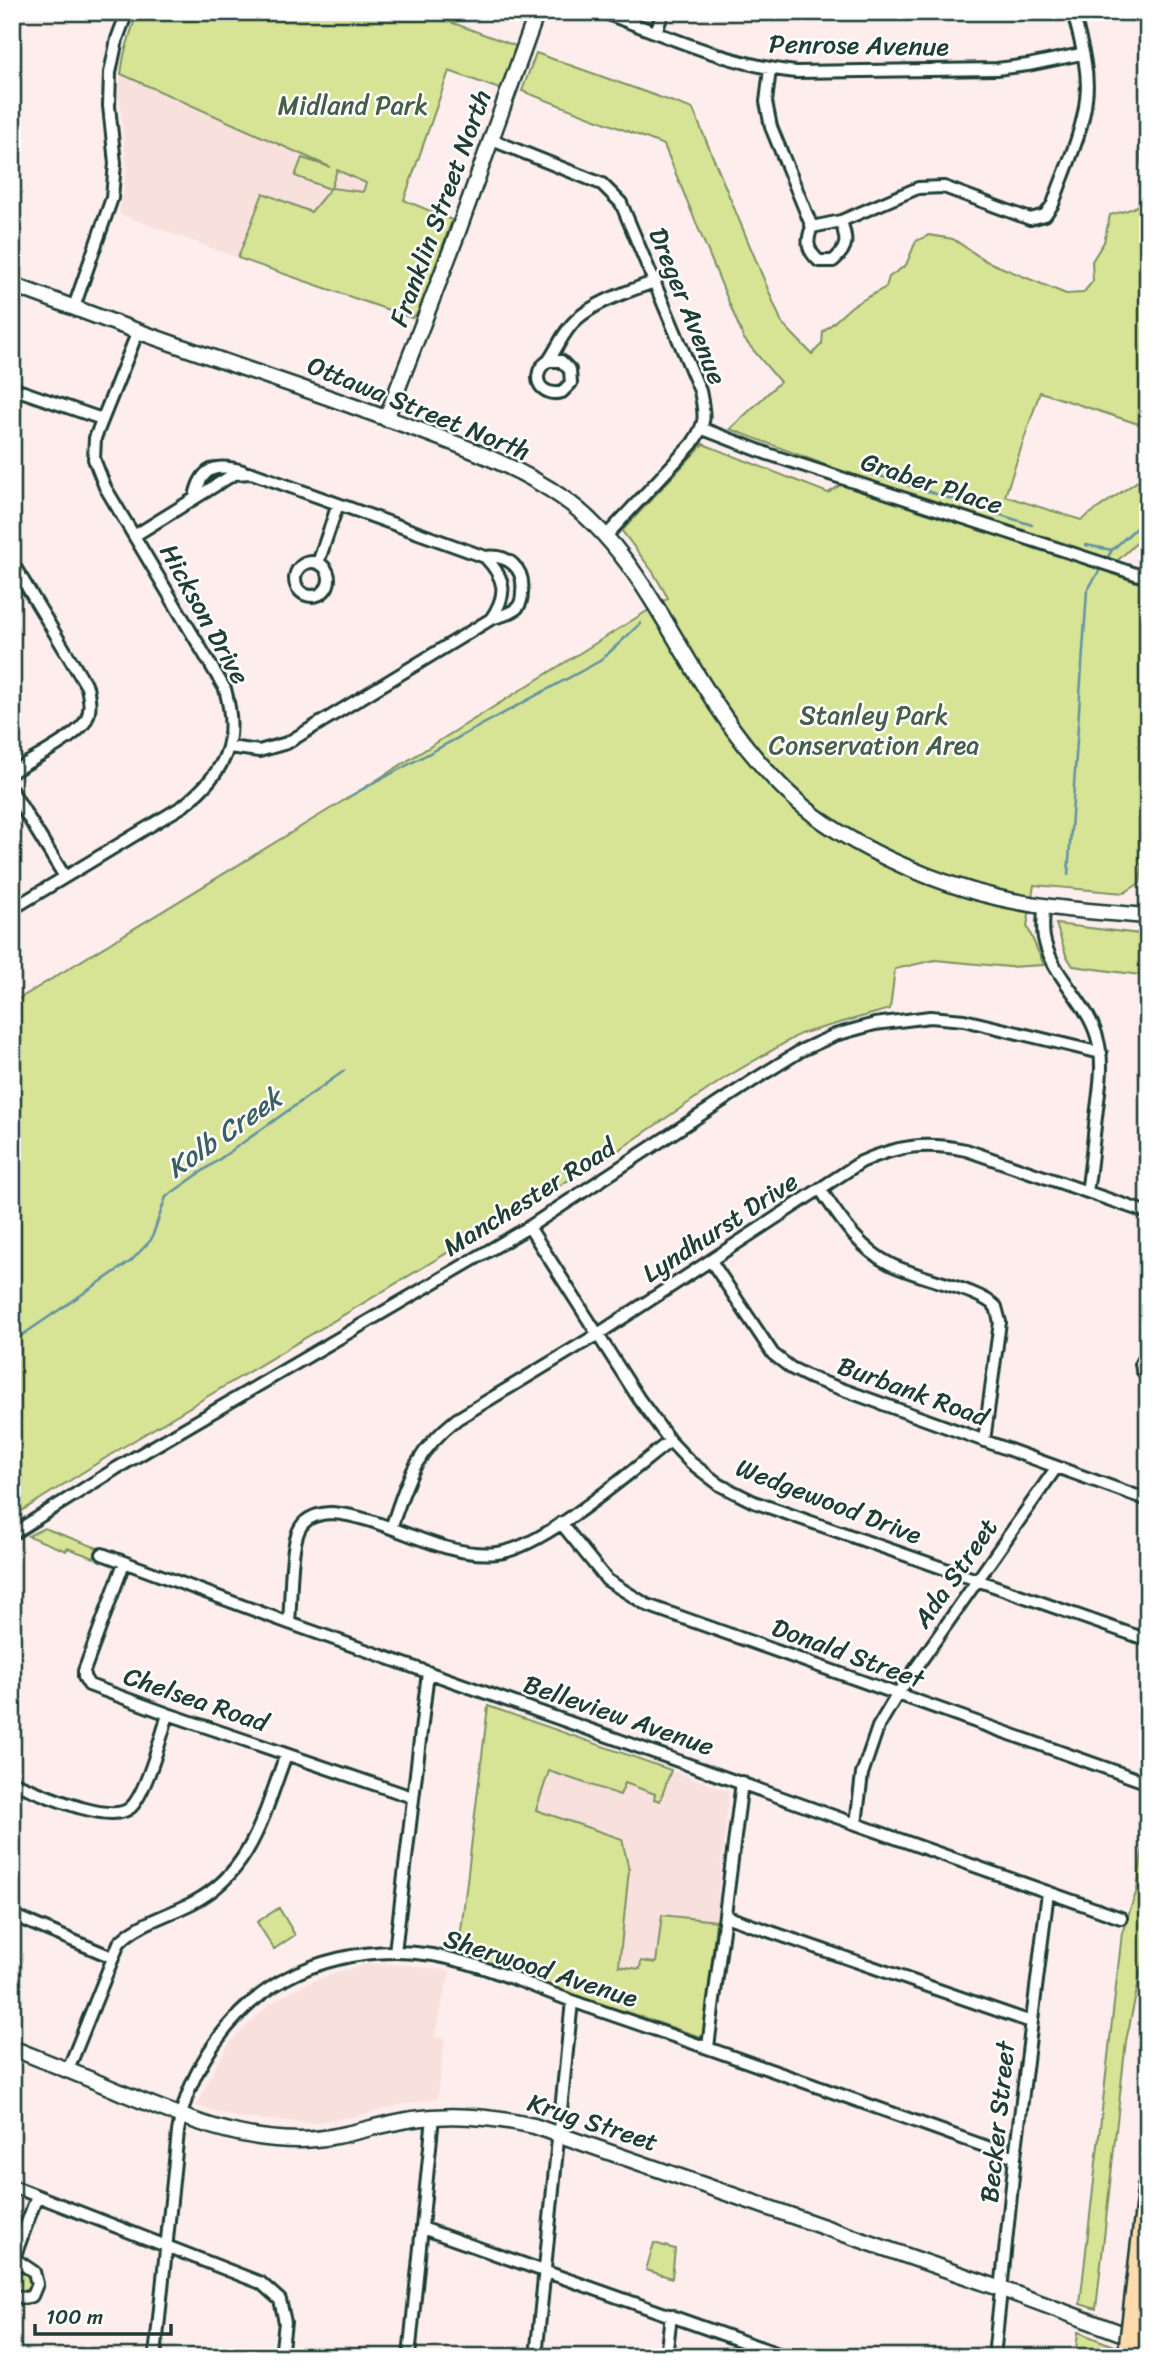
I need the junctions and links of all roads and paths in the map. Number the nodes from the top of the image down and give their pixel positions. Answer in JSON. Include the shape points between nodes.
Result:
{"nodes":[{"id":1,"x":127,"y":12,"type":"edge"},
{"id":2,"x":537,"y":12,"type":"edge"},
{"id":3,"x":602,"y":12,"type":"edge"},
{"id":4,"x":663,"y":12,"type":"edge"},
{"id":5,"x":1073,"y":12,"type":"edge"},
{"id":6,"x":656,"y":32,"type":"junction"},
{"id":7,"x":1081,"y":54,"type":"junction"},
{"id":8,"x":770,"y":69,"type":"junction"},
{"id":9,"x":492,"y":140,"type":"junction"},
{"id":10,"x":841,"y":221,"type":"junction"},
{"id":11,"x":812,"y":227,"type":"junction"},
{"id":12,"x":656,"y":281,"type":"junction"},
{"id":13,"x":12,"y":285,"type":"edge"},
{"id":14,"x":74,"y":307,"type":"junction"},
{"id":15,"x":138,"y":331,"type":"junction"},
{"id":16,"x":548,"y":361,"type":"dead end"},
{"id":17,"x":12,"y":388,"type":"edge"},
{"id":18,"x":102,"y":419,"type":"junction"},
{"id":19,"x":386,"y":419,"type":"junction"},
{"id":20,"x":703,"y":429,"type":"junction"},
{"id":21,"x":338,"y":504,"type":"junction"},
{"id":22,"x":134,"y":536,"type":"junction"},
{"id":23,"x":606,"y":536,"type":"junction"},
{"id":24,"x":485,"y":557,"type":"junction"},
{"id":25,"x":12,"y":562,"type":"edge"},
{"id":26,"x":318,"y":563,"type":"dead end"},
{"id":27,"x":1148,"y":579,"type":"edge"},
{"id":28,"x":491,"y":620,"type":"junction"},
{"id":29,"x":229,"y":747,"type":"junction"},
{"id":30,"x":12,"y":772,"type":"edge"},
{"id":31,"x":12,"y":791,"type":"edge"},
{"id":32,"x":65,"y":877,"type":"junction"},
{"id":33,"x":1044,"y":905,"type":"junction"},
{"id":34,"x":12,"y":909,"type":"edge"},
{"id":35,"x":1148,"y":916,"type":"edge"},
{"id":36,"x":1101,"y":1053,"type":"junction"},
{"id":37,"x":820,"y":1189,"type":"junction"},
{"id":38,"x":1087,"y":1192,"type":"junction"},
{"id":39,"x":1148,"y":1213,"type":"edge"},
{"id":40,"x":528,"y":1227,"type":"junction"},
{"id":41,"x":711,"y":1261,"type":"junction"},
{"id":42,"x":598,"y":1334,"type":"junction"},
{"id":43,"x":1148,"y":1355,"type":"edge"},
{"id":44,"x":1148,"y":1377,"type":"edge"},
{"id":45,"x":670,"y":1441,"type":"junction"},
{"id":46,"x":984,"y":1441,"type":"junction"},
{"id":47,"x":1056,"y":1468,"type":"junction"},
{"id":48,"x":1148,"y":1500,"type":"edge"},
{"id":49,"x":561,"y":1523,"type":"junction"},
{"id":50,"x":391,"y":1528,"type":"junction"},
{"id":51,"x":12,"y":1534,"type":"edge"},
{"id":52,"x":102,"y":1554,"type":"dead end"},
{"id":53,"x":124,"y":1563,"type":"junction"},
{"id":54,"x":978,"y":1582,"type":"junction"},
{"id":55,"x":289,"y":1623,"type":"junction"},
{"id":56,"x":1148,"y":1640,"type":"edge"},
{"id":57,"x":428,"y":1672,"type":"junction"},
{"id":58,"x":897,"y":1695,"type":"junction"},
{"id":59,"x":168,"y":1714,"type":"junction"},
{"id":60,"x":286,"y":1755,"type":"junction"},
{"id":61,"x":12,"y":1782,"type":"edge"},
{"id":62,"x":743,"y":1782,"type":"junction"},
{"id":63,"x":1148,"y":1783,"type":"edge"},
{"id":64,"x":412,"y":1797,"type":"junction"},
{"id":65,"x":856,"y":1824,"type":"junction"},
{"id":66,"x":1048,"y":1892,"type":"junction"},
{"id":67,"x":12,"y":1915,"type":"edge"},
{"id":68,"x":726,"y":1916,"type":"junction"},
{"id":69,"x":1121,"y":1918,"type":"dead end"},
{"id":70,"x":395,"y":1952,"type":"junction"},
{"id":71,"x":111,"y":1957,"type":"junction"},
{"id":72,"x":572,"y":2001,"type":"junction"},
{"id":73,"x":1031,"y":2022,"type":"junction"},
{"id":74,"x":708,"y":2047,"type":"junction"},
{"id":75,"x":12,"y":2048,"type":"edge"},
{"id":76,"x":68,"y":2070,"type":"junction"},
{"id":77,"x":180,"y":2116,"type":"junction"},
{"id":78,"x":433,"y":2117,"type":"junction"},
{"id":79,"x":558,"y":2134,"type":"junction"},
{"id":80,"x":1015,"y":2157,"type":"junction"},
{"id":81,"x":12,"y":2186,"type":"edge"},
{"id":82,"x":1148,"y":2187,"type":"edge"},
{"id":83,"x":37,"y":2196,"type":"junction"},
{"id":84,"x":422,"y":2228,"type":"junction"},
{"id":85,"x":167,"y":2247,"type":"junction"},
{"id":86,"x":13,"y":2258,"type":"edge"},
{"id":87,"x":545,"y":2270,"type":"junction"},
{"id":88,"x":1002,"y":2289,"type":"junction"},
{"id":89,"x":12,"y":2295,"type":"edge"},
{"id":90,"x":671,"y":2315,"type":"junction"},
{"id":91,"x":1148,"y":2343,"type":"edge"},
{"id":92,"x":155,"y":2357,"type":"edge"},
{"id":93,"x":281,"y":2357,"type":"edge"},
{"id":94,"x":409,"y":2357,"type":"edge"},
{"id":95,"x":536,"y":2357,"type":"edge"},
{"id":96,"x":666,"y":2357,"type":"edge"},
{"id":97,"x":788,"y":2357,"type":"edge"},
{"id":98,"x":994,"y":2357,"type":"edge"},
{"id":99,"x":1128,"y":2357,"type":"edge"}],
"edges":[{"from":1,"to":14,"type":"street","via":[[110,73],[115,163],[112,198]]},
{"from":2,"to":9,"type":"street","name":"Franklin Street North"},
{"from":3,"to":6,"type":"street","name":"Penrose Avenue"},
{"from":4,"to":6,"type":"street"},
{"from":5,"to":7,"type":"street"},
{"from":6,"to":8,"type":"street","name":"Penrose Avenue"},
{"from":7,"to":8,"type":"street","name":"Penrose Avenue","via":[[997,69]]},
{"from":7,"to":10,"type":"street","via":[[1086,76],[1084,114],[1053,204],[1045,215],[1030,219],[931,186]]},
{"from":8,"to":11,"type":"street","via":[[766,102],[771,127]]},
{"from":9,"to":12,"type":"street","name":"Dreger Avenue","via":[[612,192]]},
{"from":9,"to":19,"type":"street","name":"Franklin Street North"},
{"from":10,"to":11,"type":"street"},
{"from":10,"to":11,"type":"street","via":[[846,239],[842,253],[832,261],[819,261],[810,252],[807,240]]},
{"from":12,"to":16,"type":"street","via":[[598,303],[575,321]]},
{"from":12,"to":20,"type":"street","name":"Dreger Avenue","via":[[700,391]]},
{"from":13,"to":14,"type":"street","name":"Ottawa Street North"},
{"from":14,"to":15,"type":"street","name":"Ottawa Street North"},
{"from":15,"to":18,"type":"street","name":"Hickson Drive"},
{"from":15,"to":19,"type":"street","name":"Ottawa Street North"},
{"from":17,"to":18,"type":"street"},
{"from":18,"to":22,"type":"street","name":"Hickson Drive","via":[[94,459]]},
{"from":19,"to":23,"type":"street","name":"Ottawa Street North","via":[[508,466],[563,497]]},
{"from":20,"to":23,"type":"street"},
{"from":20,"to":27,"type":"street","name":"Graber Place"},
{"from":21,"to":22,"type":"street","via":[[252,473],[234,474]]},
{"from":21,"to":24,"type":"street"},
{"from":21,"to":26,"type":"street"},
{"from":22,"to":29,"type":"street","name":"Hickson Drive","via":[[225,689],[230,708]]},
{"from":23,"to":33,"type":"street","name":"Ottawa Street North","via":[[744,745],[815,815],[877,853],[938,880],[999,898]]},
{"from":24,"to":28,"type":"street","via":[[502,581],[500,607]]},
{"from":24,"to":28,"type":"street","via":[[509,560],[523,579],[517,608]]},
{"from":25,"to":30,"type":"street","via":[[87,687],[90,704],[86,721],[76,732]]},
{"from":28,"to":29,"type":"street","via":[[288,743],[259,751]]},
{"from":29,"to":32,"type":"street","name":"Hickson Drive","via":[[220,770],[204,790]]},
{"from":31,"to":32,"type":"street"},
{"from":32,"to":34,"type":"street","name":"Hickson Drive"},
{"from":33,"to":35,"type":"street","name":"Ottawa Street North"},
{"from":33,"to":36,"type":"street","via":[[1044,939],[1056,967],[1089,1017]]},
{"from":36,"to":38,"type":"street"},
{"from":36,"to":40,"type":"street","name":"Manchester Road","via":[[964,1020],[930,1017],[835,1035],[757,1078]]},
{"from":37,"to":38,"type":"street","name":"Lyndhurst Drive","via":[[873,1157],[923,1144],[966,1150]]},
{"from":37,"to":41,"type":"street","name":"Lyndhurst Drive"},
{"from":37,"to":46,"type":"street","via":[[854,1236],[879,1258],[984,1298],[996,1307],[1000,1322]]},
{"from":38,"to":39,"type":"street","name":"Lyndhurst Drive"},
{"from":40,"to":42,"type":"street","name":"Wedgewood Drive"},
{"from":40,"to":51,"type":"street","name":"Manchester Road"},
{"from":41,"to":42,"type":"street","name":"Lyndhurst Drive"},
{"from":41,"to":46,"type":"street","name":"Burbank Road","via":[[766,1346],[791,1368]]},
{"from":42,"to":45,"type":"street","name":"Wedgewood Drive"},
{"from":42,"to":50,"type":"street","name":"Lyndhurst Drive","via":[[439,1434],[413,1469]]},
{"from":43,"to":44,"type":"street","via":[[1141,1363]]},
{"from":45,"to":49,"type":"street"},
{"from":45,"to":54,"type":"street","name":"Wedgewood Drive","via":[[720,1485],[754,1502]]},
{"from":46,"to":47,"type":"street","name":"Burbank Road"},
{"from":47,"to":48,"type":"street","name":"Burbank Road"},
{"from":47,"to":54,"type":"street","name":"Ada Street"},
{"from":49,"to":50,"type":"street","via":[[528,1544],[497,1553],[442,1546]]},
{"from":49,"to":58,"type":"street","name":"Donald Street","via":[[600,1573],[634,1599]]},
{"from":50,"to":55,"type":"street","via":[[331,1513],[305,1521],[296,1539]]},
{"from":52,"to":53,"type":"street","name":"Belleview Avenue"},
{"from":53,"to":55,"type":"street","name":"Belleview Avenue"},
{"from":53,"to":59,"type":"street","name":"Chelsea Road","via":[[84,1677],[94,1688]]},
{"from":54,"to":56,"type":"street","name":"Wedgewood Drive"},
{"from":54,"to":58,"type":"street","name":"Ada Street"},
{"from":55,"to":57,"type":"street","name":"Belleview Avenue"},
{"from":57,"to":62,"type":"street","name":"Belleview Avenue"},
{"from":57,"to":64,"type":"street"},
{"from":58,"to":63,"type":"street","name":"Donald Street"},
{"from":58,"to":65,"type":"street","name":"Ada Street","via":[[878,1727],[862,1774]]},
{"from":59,"to":60,"type":"street","name":"Chelsea Road"},
{"from":59,"to":61,"type":"street","via":[[140,1794],[125,1812],[97,1813]]},
{"from":60,"to":64,"type":"street","name":"Chelsea Road"},
{"from":60,"to":71,"type":"street","via":[[254,1839],[227,1880],[131,1933]]},
{"from":62,"to":65,"type":"street","name":"Belleview Avenue"},
{"from":62,"to":68,"type":"street"},
{"from":64,"to":70,"type":"street"},
{"from":65,"to":66,"type":"street","name":"Belleview Avenue"},
{"from":66,"to":69,"type":"street","name":"Belleview Avenue"},
{"from":66,"to":73,"type":"street","name":"Becker Street"},
{"from":67,"to":71,"type":"street"},
{"from":68,"to":73,"type":"street"},
{"from":68,"to":74,"type":"street"},
{"from":70,"to":72,"type":"street","name":"Sherwood Avenue","via":[[432,1954]]},
{"from":70,"to":77,"type":"street","name":"Sherwood Avenue","via":[[323,1964],[277,1984],[228,2027],[198,2073]]},
{"from":71,"to":76,"type":"street"},
{"from":72,"to":74,"type":"street","name":"Sherwood Avenue"},
{"from":72,"to":79,"type":"street"},
{"from":73,"to":80,"type":"street","name":"Becker Street"},
{"from":74,"to":80,"type":"street","name":"Sherwood Avenue"},
{"from":75,"to":76,"type":"street","name":"Krug Street"},
{"from":76,"to":77,"type":"street","name":"Krug Street"},
{"from":77,"to":78,"type":"street","name":"Krug Street","via":[[227,2132],[299,2140]]},
{"from":77,"to":85,"type":"street","name":"Sherwood Avenue"},
{"from":78,"to":79,"type":"street","name":"Krug Street","via":[[495,2118]]},
{"from":78,"to":84,"type":"street"},
{"from":79,"to":87,"type":"street"},
{"from":79,"to":88,"type":"street","name":"Krug Street"},
{"from":80,"to":88,"type":"street","name":"Becker Street"},
{"from":81,"to":83,"type":"street"},
{"from":82,"to":99,"type":"highway","bridge":true},
{"from":83,"to":85,"type":"street"},
{"from":83,"to":86,"type":"street"},
{"from":84,"to":87,"type":"street"},
{"from":84,"to":94,"type":"street"},
{"from":85,"to":92,"type":"street","name":"Sherwood Avenue"},
{"from":85,"to":93,"type":"street","via":[[261,2283],[280,2300],[285,2322]]},
{"from":86,"to":89,"type":"street","via":[[34,2273],[37,2284],[32,2296]]},
{"from":87,"to":90,"type":"street"},
{"from":87,"to":95,"type":"street"},
{"from":88,"to":91,"type":"street","name":"Krug Street"},
{"from":88,"to":98,"type":"street","name":"Becker Street"},
{"from":90,"to":96,"type":"street"},
{"from":90,"to":97,"type":"street"}]}
